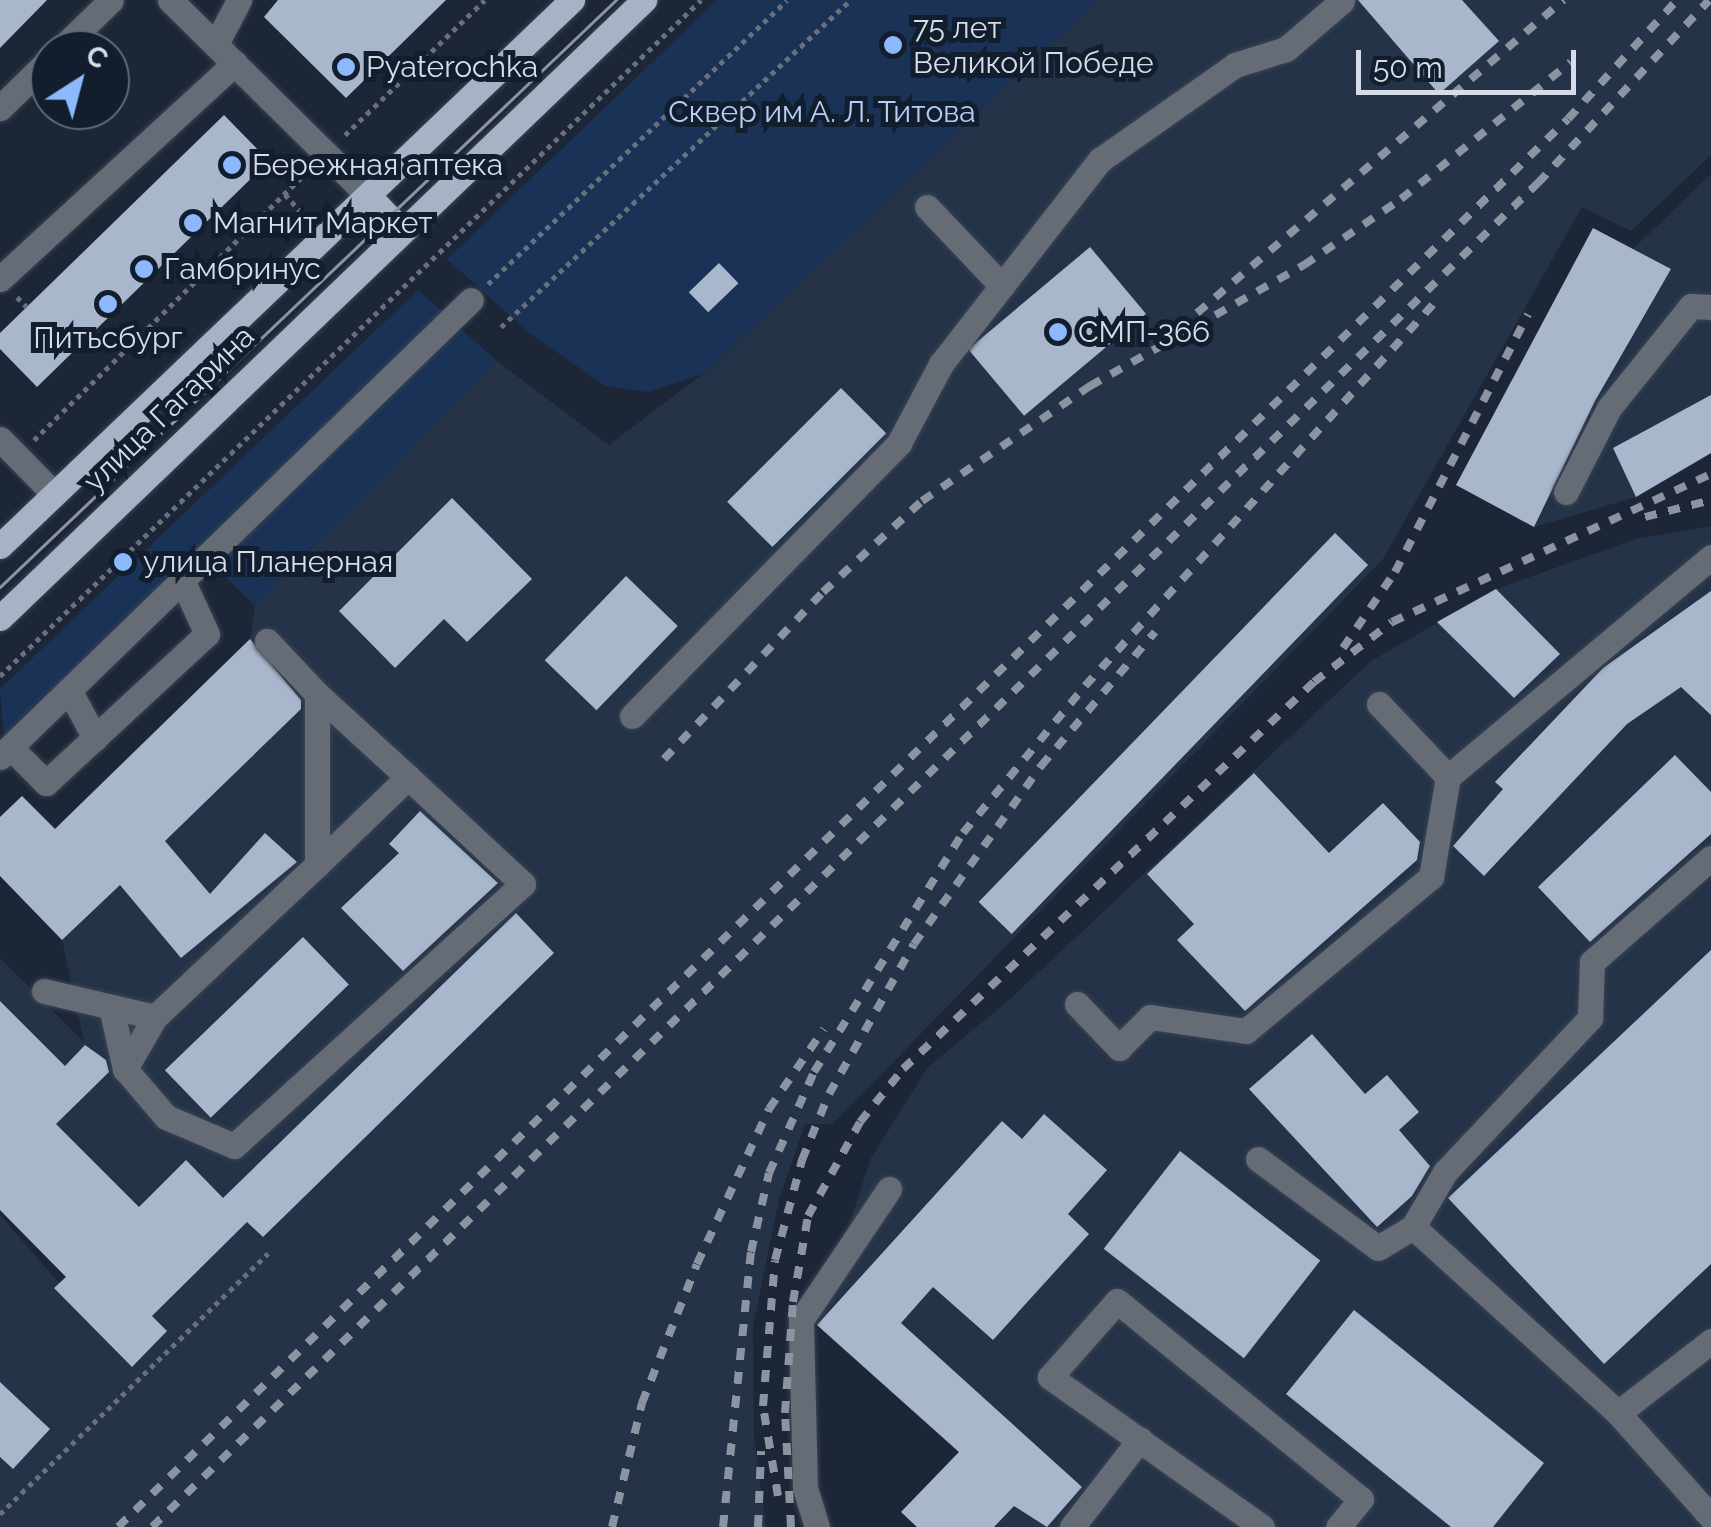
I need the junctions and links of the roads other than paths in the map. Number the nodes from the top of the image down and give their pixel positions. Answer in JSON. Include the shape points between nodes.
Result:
{"nodes":[{"id":1,"x":111,"y":0,"type":"edge"},
{"id":2,"x":170,"y":0,"type":"edge"},
{"id":3,"x":239,"y":0,"type":"edge"},
{"id":4,"x":572,"y":0,"type":"edge"},
{"id":5,"x":644,"y":0,"type":"edge"},
{"id":6,"x":1342,"y":1,"type":"edge"},
{"id":7,"x":80,"y":30,"type":"edge"},
{"id":8,"x":216,"y":44,"type":"junction"},
{"id":9,"x":235,"y":63,"type":"junction"},
{"id":10,"x":30,"y":79,"type":"edge"},
{"id":11,"x":0,"y":108,"type":"edge"},
{"id":12,"x":368,"y":196,"type":"junction"},
{"id":13,"x":927,"y":207,"type":"dead end"},
{"id":14,"x":402,"y":231,"type":"junction"},
{"id":15,"x":0,"y":278,"type":"edge"},
{"id":16,"x":1002,"y":286,"type":"junction"},
{"id":17,"x":471,"y":300,"type":"road end"},
{"id":18,"x":1711,"y":307,"type":"edge"},
{"id":19,"x":8,"y":448,"type":"edge"},
{"id":20,"x":1566,"y":492,"type":"dead end"},
{"id":21,"x":54,"y":494,"type":"junction"},
{"id":22,"x":0,"y":546,"type":"edge"},
{"id":23,"x":1711,"y":557,"type":"edge"},
{"id":24,"x":182,"y":580,"type":"junction"},
{"id":25,"x":0,"y":618,"type":"edge"},
{"id":26,"x":268,"y":641,"type":"dead end"},
{"id":27,"x":69,"y":690,"type":"junction"},
{"id":28,"x":317,"y":694,"type":"junction"},
{"id":29,"x":1379,"y":704,"type":"dead end"},
{"id":30,"x":632,"y":716,"type":"dead end"},
{"id":31,"x":94,"y":738,"type":"junction"},
{"id":32,"x":5,"y":752,"type":"edge"},
{"id":33,"x":1448,"y":777,"type":"junction"},
{"id":34,"x":408,"y":778,"type":"junction"},
{"id":35,"x":1711,"y":858,"type":"edge"},
{"id":36,"x":317,"y":865,"type":"junction"},
{"id":37,"x":44,"y":991,"type":"dead end"},
{"id":38,"x":1077,"y":1004,"type":"dead end"},
{"id":39,"x":111,"y":1007,"type":"junction"},
{"id":40,"x":155,"y":1017,"type":"junction"},
{"id":41,"x":126,"y":1069,"type":"junction"},
{"id":42,"x":1258,"y":1158,"type":"dead end"},
{"id":43,"x":888,"y":1189,"type":"dead end"},
{"id":44,"x":1413,"y":1227,"type":"junction"},
{"id":45,"x":1711,"y":1341,"type":"edge"},
{"id":46,"x":1618,"y":1413,"type":"junction"},
{"id":47,"x":1140,"y":1439,"type":"junction"},
{"id":48,"x":1711,"y":1517,"type":"edge"},
{"id":49,"x":817,"y":1527,"type":"edge"},
{"id":50,"x":1072,"y":1527,"type":"edge"},
{"id":51,"x":1262,"y":1527,"type":"edge"},
{"id":52,"x":1338,"y":1527,"type":"edge"}],
"edges":[{"from":1,"to":7,"type":"street"},
{"from":2,"to":8,"type":"street"},
{"from":3,"to":8,"type":"street"},
{"from":4,"to":12,"type":"main road","name":"улица Гагарина"},
{"from":5,"to":14,"type":"main road","name":"улица Гагарина"},
{"from":6,"to":16,"type":"street","via":[[1286,48],[1234,65],[1100,160]]},
{"from":8,"to":9,"type":"street"},
{"from":9,"to":12,"type":"street"},
{"from":9,"to":15,"type":"street"},
{"from":10,"to":11,"type":"street"},
{"from":12,"to":14,"type":"main road"},
{"from":12,"to":21,"type":"main road","name":"улица Гагарина"},
{"from":13,"to":16,"type":"street"},
{"from":14,"to":25,"type":"main road","name":"улица Гагарина"},
{"from":16,"to":30,"type":"street","via":[[941,364],[900,443]]},
{"from":17,"to":24,"type":"street"},
{"from":18,"to":20,"type":"street","via":[[1692,306],[1609,408]]},
{"from":19,"to":21,"type":"street"},
{"from":21,"to":22,"type":"main road","name":"улица Гагарина"},
{"from":23,"to":33,"type":"street"},
{"from":24,"to":27,"type":"street"},
{"from":24,"to":31,"type":"street","via":[[208,634]]},
{"from":26,"to":28,"type":"street"},
{"from":27,"to":31,"type":"street"},
{"from":27,"to":32,"type":"street"},
{"from":28,"to":34,"type":"street"},
{"from":28,"to":36,"type":"street"},
{"from":29,"to":33,"type":"street"},
{"from":31,"to":32,"type":"street","via":[[46,782]]},
{"from":33,"to":38,"type":"street","via":[[1431,877],[1246,1031],[1150,1017],[1119,1048]]},
{"from":34,"to":36,"type":"street"},
{"from":34,"to":41,"type":"street","via":[[523,884],[234,1146],[166,1117]]},
{"from":35,"to":44,"type":"street","via":[[1592,962],[1590,1018],[1445,1172]]},
{"from":36,"to":40,"type":"street"},
{"from":37,"to":39,"type":"street"},
{"from":39,"to":40,"type":"street"},
{"from":39,"to":41,"type":"street"},
{"from":40,"to":41,"type":"street"},
{"from":42,"to":44,"type":"street","via":[[1378,1248]]},
{"from":43,"to":49,"type":"street","via":[[801,1320],[804,1488]]},
{"from":44,"to":46,"type":"street"},
{"from":45,"to":46,"type":"street"},
{"from":46,"to":48,"type":"street"},
{"from":47,"to":50,"type":"street"},
{"from":47,"to":51,"type":"street"},
{"from":47,"to":52,"type":"street","via":[[1050,1377],[1118,1301],[1361,1498]]}]}
